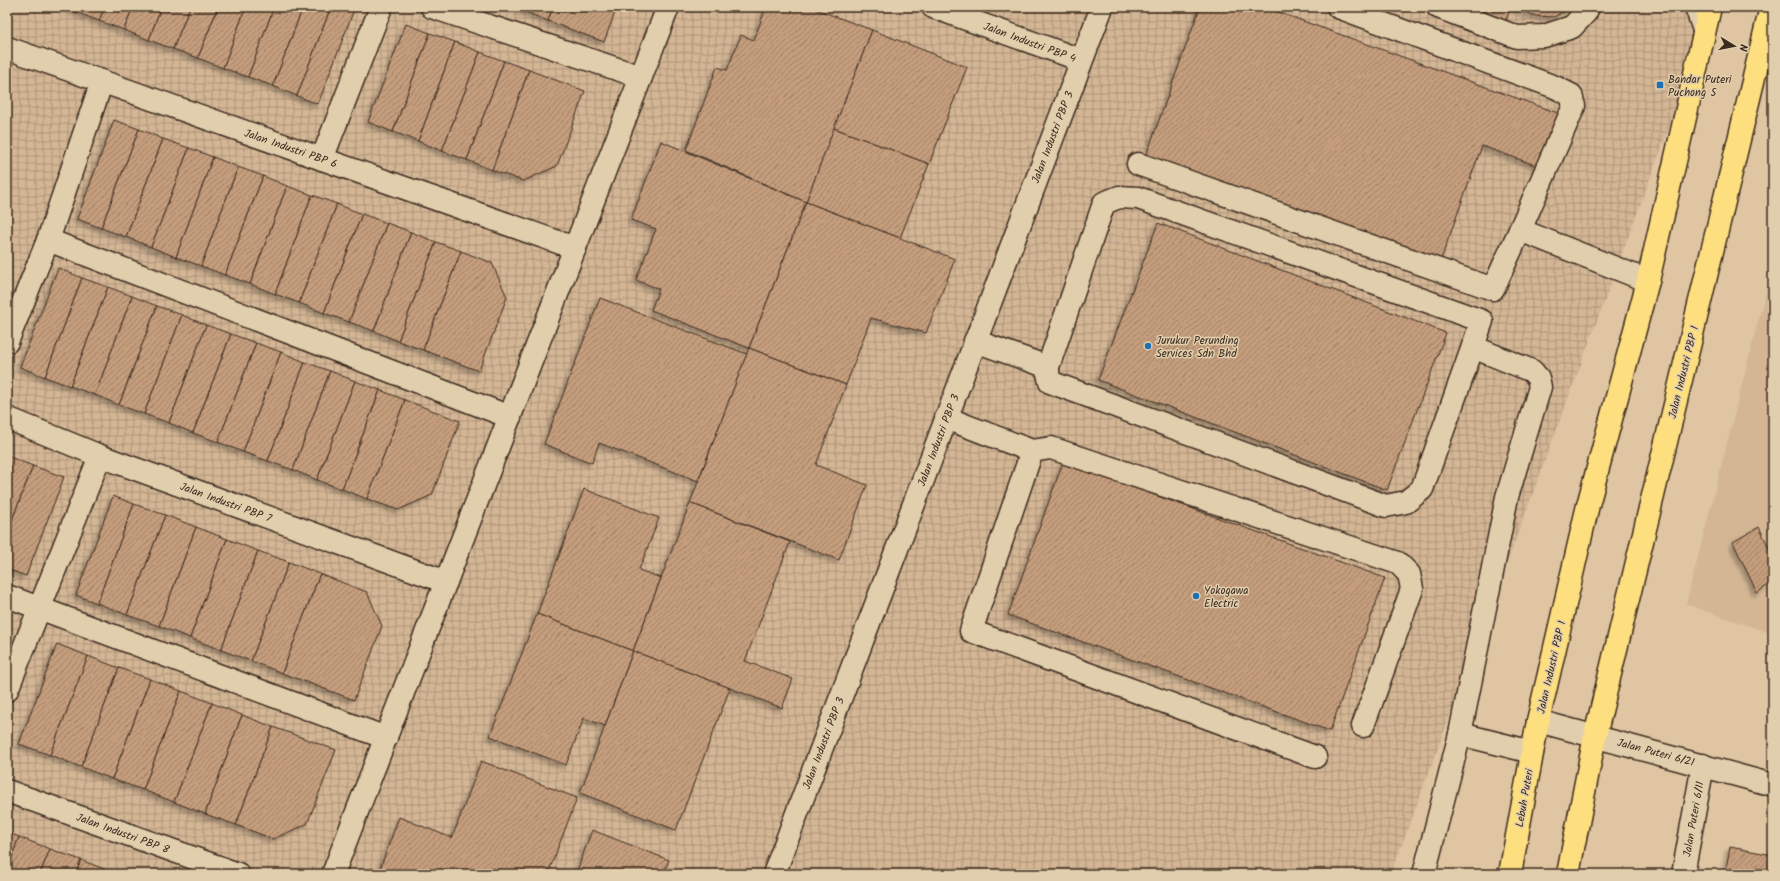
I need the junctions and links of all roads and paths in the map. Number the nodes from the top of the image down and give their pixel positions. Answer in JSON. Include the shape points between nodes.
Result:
{"nodes":[{"id":1,"x":381,"y":7,"type":"edge"},
{"id":2,"x":432,"y":7,"type":"edge"},
{"id":3,"x":668,"y":7,"type":"edge"},
{"id":4,"x":933,"y":7,"type":"edge"},
{"id":5,"x":1102,"y":7,"type":"edge"},
{"id":6,"x":1338,"y":7,"type":"edge"},
{"id":7,"x":1438,"y":7,"type":"edge"},
{"id":8,"x":1588,"y":7,"type":"edge"},
{"id":9,"x":1696,"y":7,"type":"edge"},
{"id":10,"x":1710,"y":7,"type":"edge"},
{"id":11,"x":1771,"y":7,"type":"edge"},
{"id":12,"x":1704,"y":30,"type":"junction"},
{"id":13,"x":7,"y":48,"type":"edge"},
{"id":14,"x":1081,"y":60,"type":"junction"},
{"id":15,"x":641,"y":77,"type":"junction"},
{"id":16,"x":102,"y":81,"type":"junction"},
{"id":17,"x":322,"y":159,"type":"junction"},
{"id":18,"x":1138,"y":164,"type":"dead end"},
{"id":19,"x":1520,"y":230,"type":"junction"},
{"id":20,"x":48,"y":240,"type":"junction"},
{"id":21,"x":575,"y":248,"type":"junction"},
{"id":22,"x":1648,"y":281,"type":"junction"},
{"id":23,"x":975,"y":341,"type":"junction"},
{"id":24,"x":7,"y":342,"type":"edge"},
{"id":25,"x":1472,"y":347,"type":"junction"},
{"id":26,"x":1048,"y":367,"type":"junction"},
{"id":27,"x":510,"y":417,"type":"junction"},
{"id":28,"x":7,"y":418,"type":"edge"},
{"id":29,"x":946,"y":418,"type":"junction"},
{"id":30,"x":1032,"y":451,"type":"junction"},
{"id":31,"x":100,"y":456,"type":"junction"},
{"id":32,"x":446,"y":582,"type":"junction"},
{"id":33,"x":7,"y":596,"type":"edge"},
{"id":34,"x":40,"y":608,"type":"junction"},
{"id":35,"x":7,"y":690,"type":"edge"},
{"id":36,"x":1538,"y":721,"type":"junction"},
{"id":37,"x":1363,"y":726,"type":"dead end"},
{"id":38,"x":1460,"y":734,"type":"junction"},
{"id":39,"x":1596,"y":736,"type":"junction"},
{"id":40,"x":386,"y":738,"type":"junction"},
{"id":41,"x":1532,"y":752,"type":"junction"},
{"id":42,"x":1315,"y":757,"type":"dead end"},
{"id":43,"x":1703,"y":765,"type":"junction"},
{"id":44,"x":1773,"y":785,"type":"edge"},
{"id":45,"x":7,"y":791,"type":"edge"},
{"id":46,"x":238,"y":874,"type":"edge"},
{"id":47,"x":333,"y":874,"type":"edge"},
{"id":48,"x":774,"y":874,"type":"edge"},
{"id":49,"x":1424,"y":874,"type":"edge"},
{"id":50,"x":1510,"y":874,"type":"edge"},
{"id":51,"x":1568,"y":874,"type":"edge"},
{"id":52,"x":1683,"y":874,"type":"edge"}],
"edges":[{"from":1,"to":17,"type":"street"},
{"from":2,"to":15,"type":"street"},
{"from":3,"to":15,"type":"street"},
{"from":4,"to":14,"type":"street","name":"Jalan Industri PBP 4"},
{"from":5,"to":14,"type":"street","name":"Jalan Industri PBP 3"},
{"from":6,"to":19,"type":"street","via":[[1556,87],[1571,95],[1574,106]]},
{"from":7,"to":8,"type":"street","via":[[1517,37],[1544,36],[1572,27]]},
{"from":9,"to":12,"type":"street"},
{"from":10,"to":12,"type":"main road","name":"Jalan Industri PBP 1"},
{"from":11,"to":39,"type":"main road","name":"Jalan Industri PBP 1"},
{"from":12,"to":22,"type":"main road","name":"Jalan Industri PBP 1"},
{"from":13,"to":16,"type":"street","name":"Jalan Industri PBP 6"},
{"from":14,"to":23,"type":"street","name":"Jalan Industri PBP 3"},
{"from":15,"to":21,"type":"street"},
{"from":16,"to":17,"type":"street","name":"Jalan Industri PBP 6"},
{"from":16,"to":20,"type":"street"},
{"from":17,"to":21,"type":"street","name":"Jalan Industri PBP 6"},
{"from":18,"to":19,"type":"street","via":[[1494,289]]},
{"from":19,"to":22,"type":"street"},
{"from":20,"to":24,"type":"street"},
{"from":20,"to":27,"type":"street"},
{"from":21,"to":27,"type":"street"},
{"from":22,"to":36,"type":"main road","name":"Jalan Industri PBP 1","via":[[1588,505]]},
{"from":23,"to":26,"type":"street"},
{"from":23,"to":29,"type":"street","name":"Jalan Industri PBP 3"},
{"from":25,"to":26,"type":"street","via":[[1422,489],[1406,502],[1386,506],[1050,382]]},
{"from":25,"to":26,"type":"street","via":[[1482,321],[1138,198],[1119,197],[1104,203]]},
{"from":25,"to":38,"type":"street","via":[[1532,371],[1538,378],[1540,387],[1507,497]]},
{"from":27,"to":32,"type":"street"},
{"from":28,"to":31,"type":"street","name":"Jalan Industri PBP 7"},
{"from":29,"to":30,"type":"street"},
{"from":29,"to":48,"type":"street","name":"Jalan Industri PBP 3"},
{"from":30,"to":37,"type":"street","via":[[1051,448],[1398,563],[1409,574],[1412,589]]},
{"from":30,"to":42,"type":"street","via":[[972,631]]},
{"from":31,"to":32,"type":"street","name":"Jalan Industri PBP 7"},
{"from":31,"to":34,"type":"street"},
{"from":32,"to":40,"type":"street"},
{"from":33,"to":34,"type":"street"},
{"from":34,"to":35,"type":"street"},
{"from":34,"to":40,"type":"street"},
{"from":36,"to":39,"type":"street","name":"Jalan Puteri 6/21"},
{"from":36,"to":41,"type":"main road","name":"Lebuh Puteri"},
{"from":38,"to":41,"type":"street"},
{"from":38,"to":49,"type":"street"},
{"from":39,"to":43,"type":"street","name":"Jalan Puteri 6/21"},
{"from":39,"to":51,"type":"main road"},
{"from":40,"to":47,"type":"street"},
{"from":41,"to":50,"type":"main road","name":"Lebuh Puteri"},
{"from":43,"to":44,"type":"street","name":"Jalan Puteri 6/21"},
{"from":43,"to":52,"type":"street","name":"Jalan Puteri 6/11"},
{"from":45,"to":46,"type":"street","name":"Jalan Industri PBP 8"}]}
